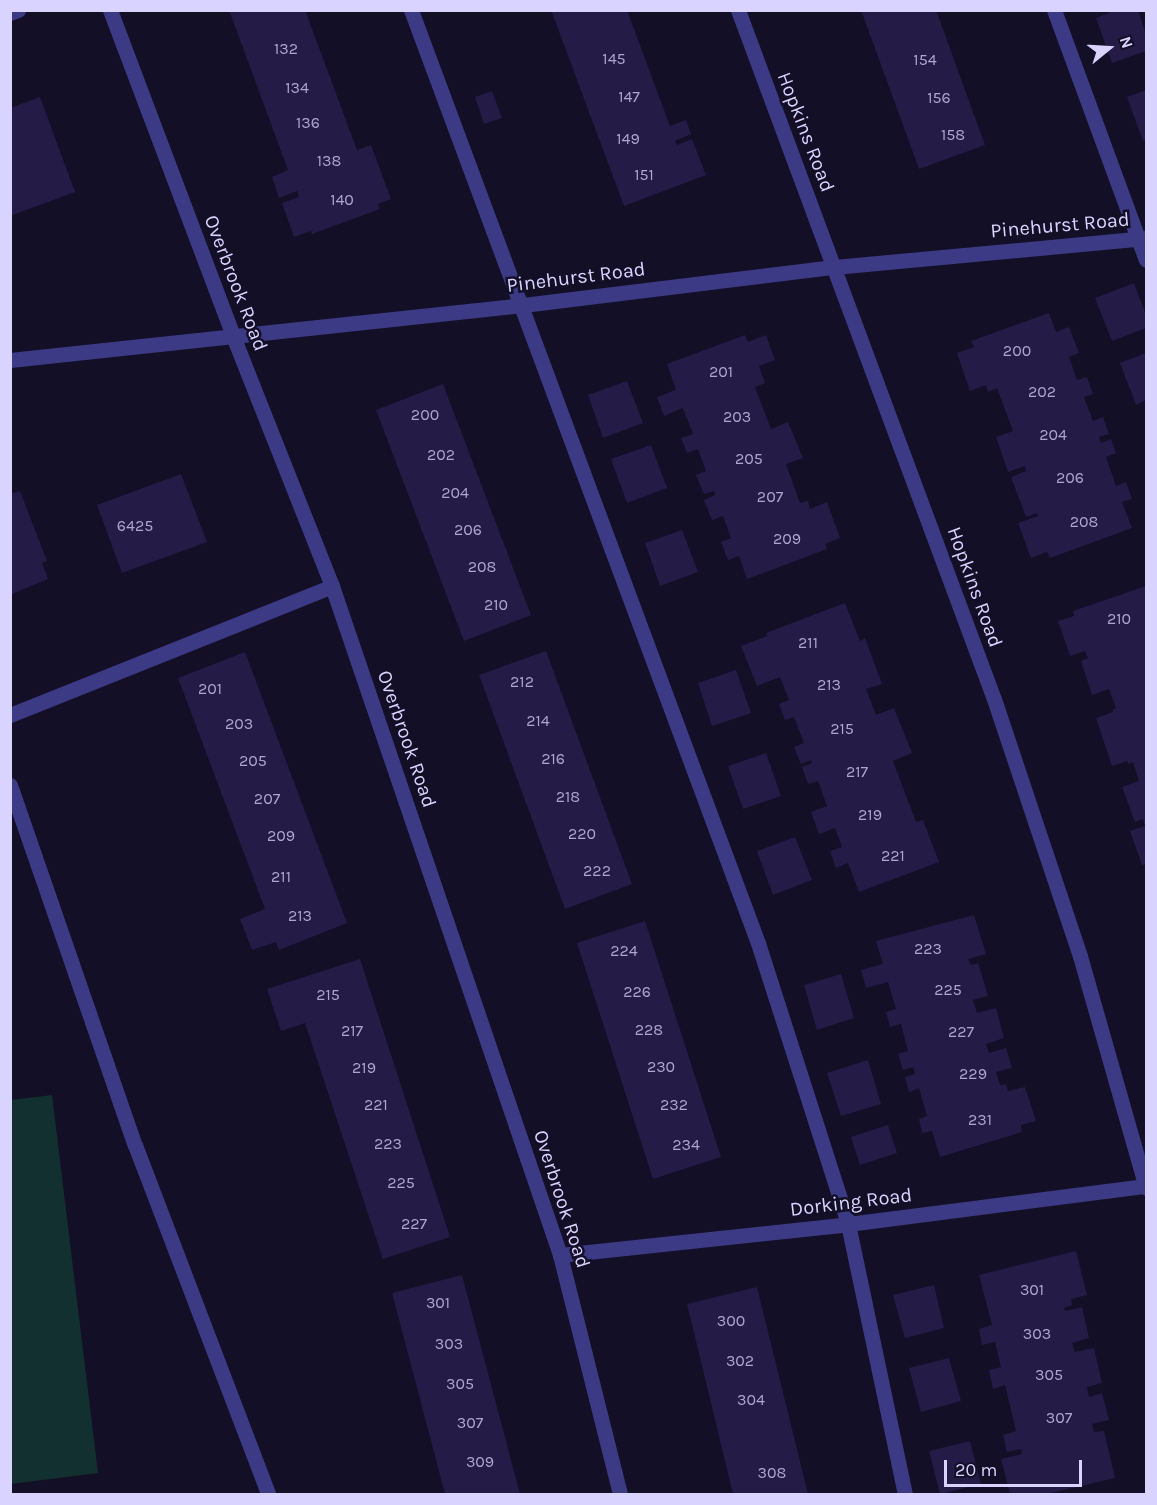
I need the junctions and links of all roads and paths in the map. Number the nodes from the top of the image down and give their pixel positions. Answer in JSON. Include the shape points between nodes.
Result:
{"nodes":[{"id":1,"x":18,"y":10,"type":"edge"},
{"id":2,"x":111,"y":10,"type":"edge"},
{"id":3,"x":411,"y":10,"type":"edge"},
{"id":4,"x":738,"y":10,"type":"edge"},
{"id":5,"x":1054,"y":10,"type":"edge"},
{"id":6,"x":10,"y":13,"type":"edge"},
{"id":7,"x":1143,"y":239,"type":"edge"},
{"id":8,"x":1146,"y":260,"type":"edge"},
{"id":9,"x":834,"y":267,"type":"junction"},
{"id":10,"x":523,"y":305,"type":"junction"},
{"id":11,"x":233,"y":336,"type":"junction"},
{"id":12,"x":10,"y":360,"type":"edge"},
{"id":13,"x":332,"y":586,"type":"junction"},
{"id":14,"x":10,"y":715,"type":"edge"},
{"id":15,"x":10,"y":785,"type":"edge"},
{"id":16,"x":1146,"y":1186,"type":"edge"},
{"id":17,"x":848,"y":1224,"type":"junction"},
{"id":18,"x":560,"y":1255,"type":"junction"},
{"id":19,"x":268,"y":1494,"type":"edge"},
{"id":20,"x":620,"y":1494,"type":"edge"},
{"id":21,"x":905,"y":1494,"type":"edge"}],
"edges":[{"from":1,"to":6,"type":"street"},
{"from":2,"to":11,"type":"street","name":"Overbrook Road"},
{"from":3,"to":10,"type":"street"},
{"from":4,"to":9,"type":"street","name":"Hopkins Road"},
{"from":5,"to":7,"type":"street"},
{"from":7,"to":8,"type":"street"},
{"from":7,"to":9,"type":"street","name":"Pinehurst Road"},
{"from":9,"to":10,"type":"street","name":"Pinehurst Road"},
{"from":9,"to":16,"type":"street","name":"Hopkins Road","via":[[994,699],[1080,956]]},
{"from":10,"to":11,"type":"street","name":"Pinehurst Road"},
{"from":10,"to":17,"type":"street","via":[[758,943]]},
{"from":11,"to":12,"type":"street","name":"Pinehurst Road"},
{"from":11,"to":13,"type":"street","name":"Overbrook Road"},
{"from":13,"to":14,"type":"street"},
{"from":13,"to":18,"type":"street","name":"Overbrook Road"},
{"from":15,"to":19,"type":"street","via":[[135,1145]]},
{"from":16,"to":17,"type":"street","name":"Dorking Road"},
{"from":17,"to":18,"type":"street","name":"Dorking Road"},
{"from":17,"to":21,"type":"street"},
{"from":18,"to":20,"type":"street","name":"Overbrook Road"}]}
